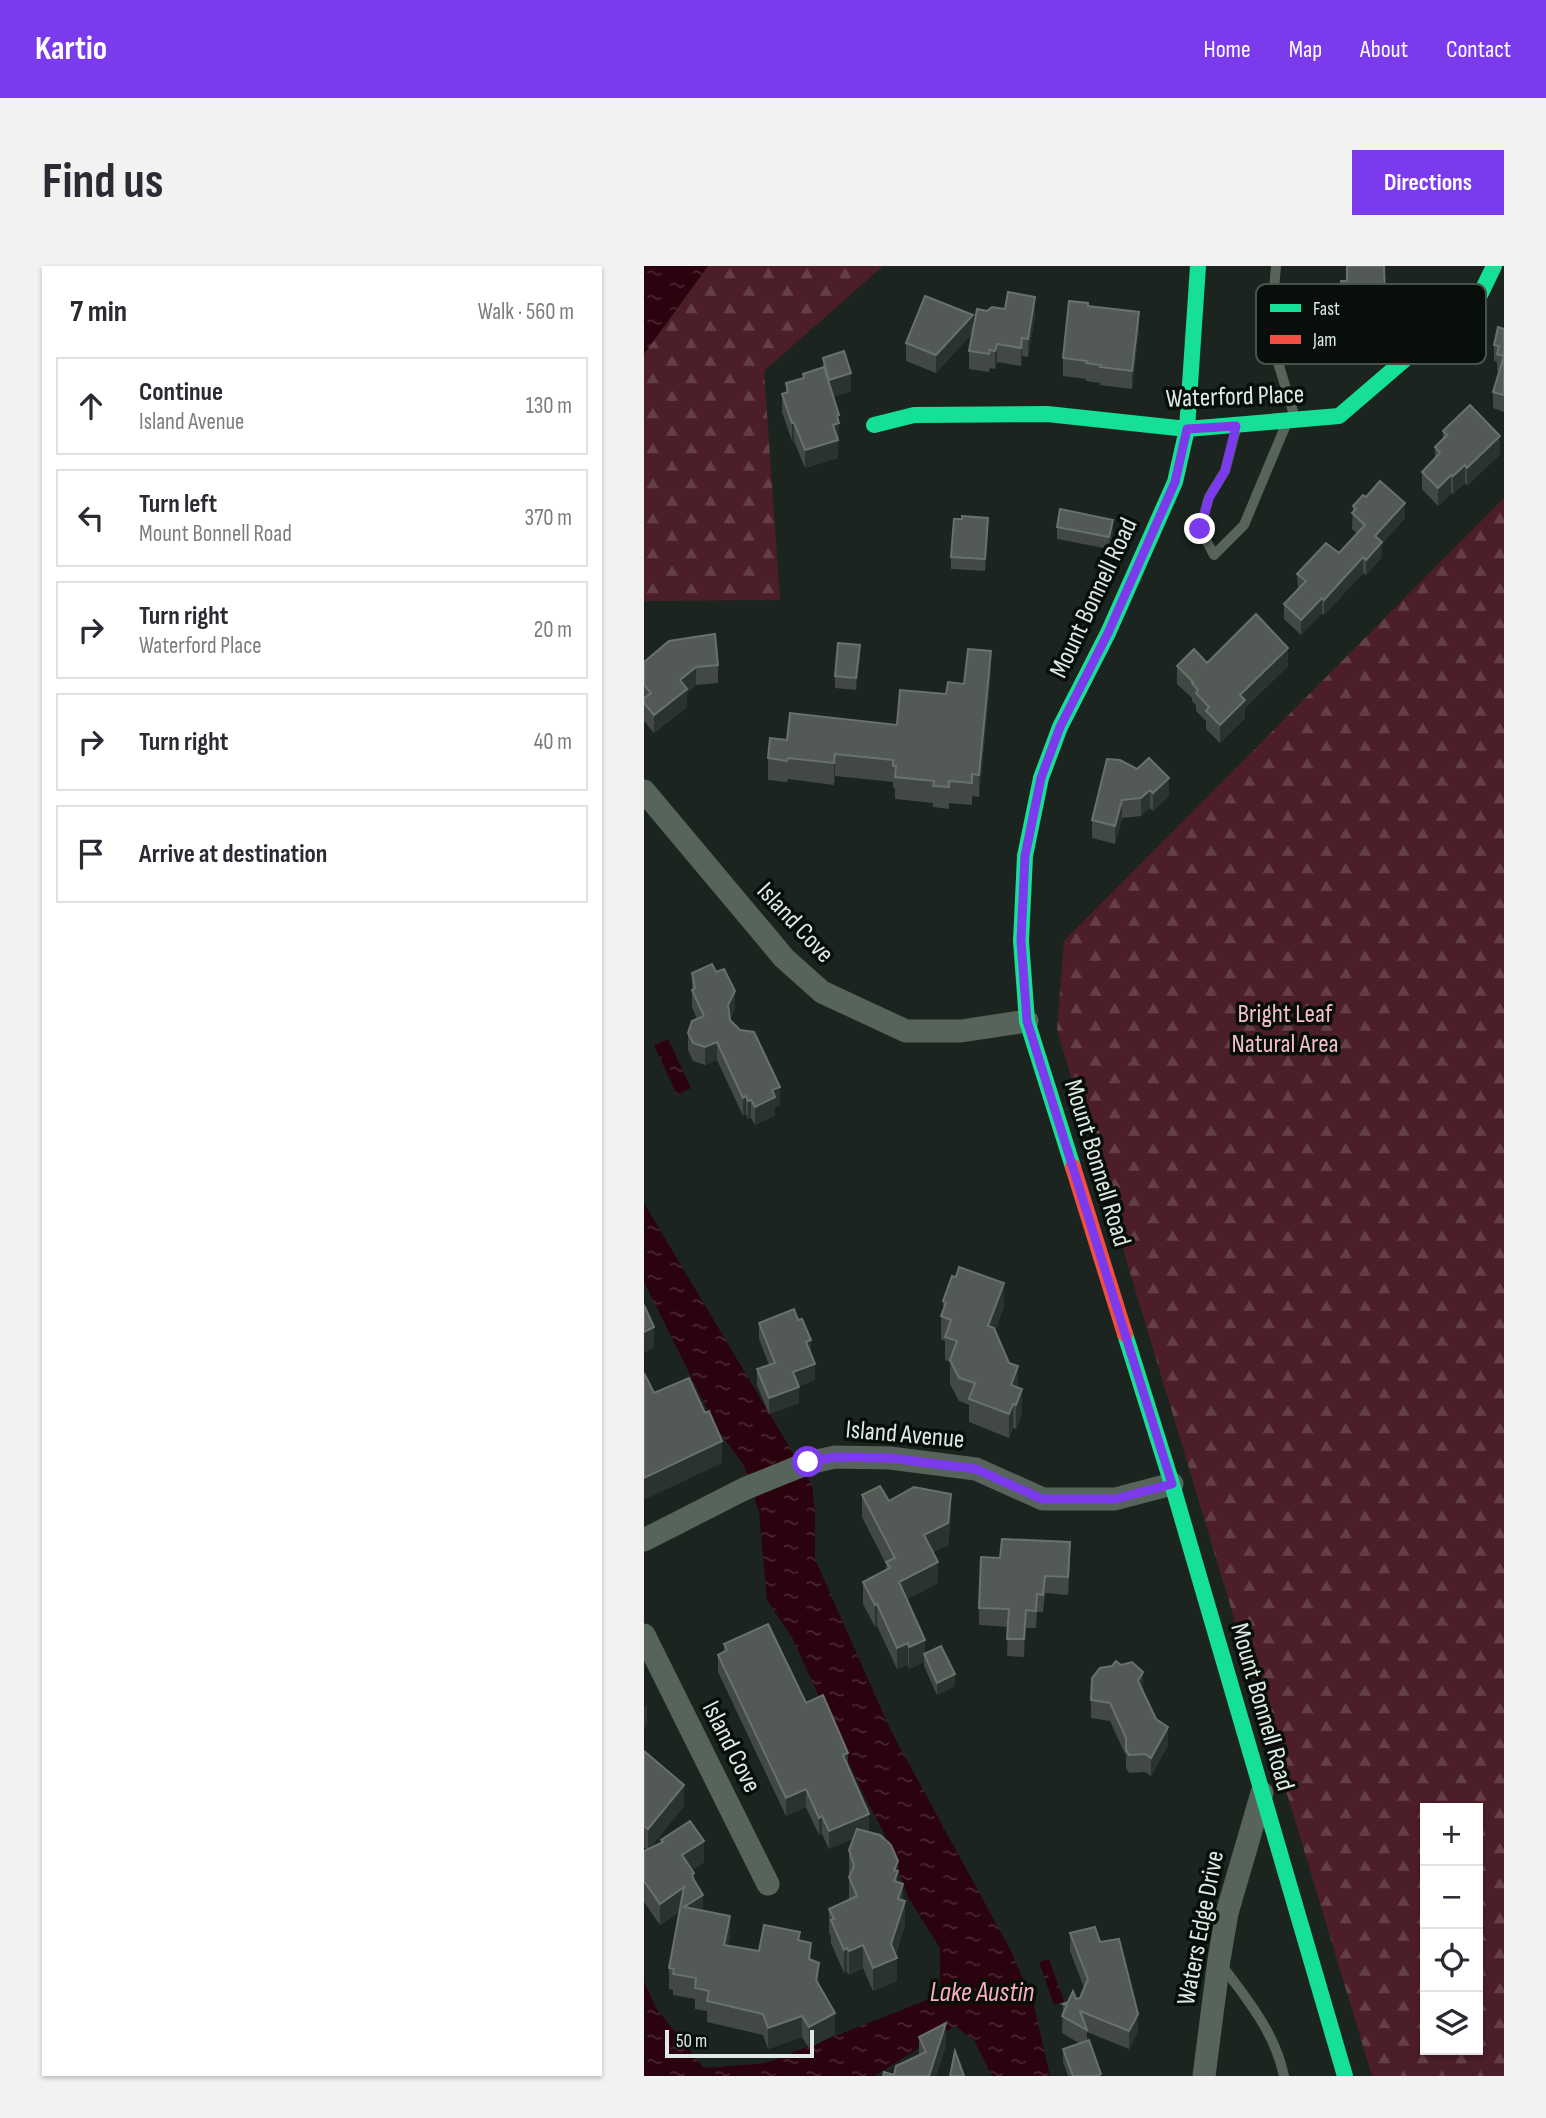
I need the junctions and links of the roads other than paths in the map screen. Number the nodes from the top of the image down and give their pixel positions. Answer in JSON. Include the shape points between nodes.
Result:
{"nodes":[{"id":1,"x":1198,"y":266,"type":"edge"},
{"id":2,"x":1276,"y":266,"type":"edge"},
{"id":3,"x":1494,"y":266,"type":"edge"},
{"id":4,"x":1274,"y":284,"type":"edge"},
{"id":5,"x":1485,"y":284,"type":"edge"},
{"id":6,"x":1277,"y":364,"type":"edge"},
{"id":7,"x":1400,"y":364,"type":"edge"},
{"id":8,"x":1292,"y":421,"type":"junction"},
{"id":9,"x":874,"y":425,"type":"dead end"},
{"id":10,"x":1236,"y":426,"type":"junction"},
{"id":11,"x":1187,"y":429,"type":"junction"},
{"id":12,"x":644,"y":791,"type":"edge"},
{"id":13,"x":1027,"y":1021,"type":"junction"},
{"id":14,"x":1172,"y":1484,"type":"junction"},
{"id":15,"x":644,"y":1540,"type":"edge"},
{"id":16,"x":644,"y":1635,"type":"edge"},
{"id":17,"x":1262,"y":1793,"type":"junction"},
{"id":18,"x":768,"y":1884,"type":"dead end"},
{"id":19,"x":1219,"y":1960,"type":"junction"},
{"id":20,"x":1204,"y":2076,"type":"edge"},
{"id":21,"x":1284,"y":2076,"type":"edge"},
{"id":22,"x":1345,"y":2076,"type":"edge"}],
"edges":[{"from":1,"to":11,"type":"street","name":"Mount Bonnell Road"},
{"from":2,"to":4,"type":"lane"},
{"from":3,"to":5,"type":"street","name":"Waterford Place"},
{"from":6,"to":8,"type":"lane"},
{"from":7,"to":8,"type":"street","name":"Waterford Place","via":[[1339,416]]},
{"from":8,"to":10,"type":"street","name":"Waterford Place"},
{"from":8,"to":10,"type":"lane","via":[[1244,525],[1214,555],[1200,529],[1209,498],[1225,471]]},
{"from":9,"to":11,"type":"street","name":"Waterford Place","via":[[914,415],[1047,414]]},
{"from":10,"to":11,"type":"street","name":"Waterford Place"},
{"from":11,"to":13,"type":"street","name":"Mount Bonnell Road","via":[[1175,482],[1108,633],[1060,727],[1041,778],[1025,856],[1021,941]]},
{"from":12,"to":13,"type":"street","name":"Island Cove","via":[[784,958],[822,992],[906,1031],[961,1031]]},
{"from":13,"to":14,"type":"street","name":"Mount Bonnell Road"},
{"from":14,"to":15,"type":"street","name":"Island Avenue","via":[[1115,1499],[1042,1499],[976,1469],[890,1458],[835,1457],[808,1462],[744,1489]]},
{"from":14,"to":17,"type":"street","name":"Mount Bonnell Road"},
{"from":16,"to":18,"type":"street","name":"Island Cove"},
{"from":17,"to":19,"type":"street","name":"Waters Edge Drive","via":[[1227,1913]]},
{"from":17,"to":22,"type":"street","name":"Mount Bonnell Road"},
{"from":19,"to":20,"type":"street","name":"Waters Edge Drive"},
{"from":19,"to":21,"type":"lane","via":[[1264,2022]]}]}
